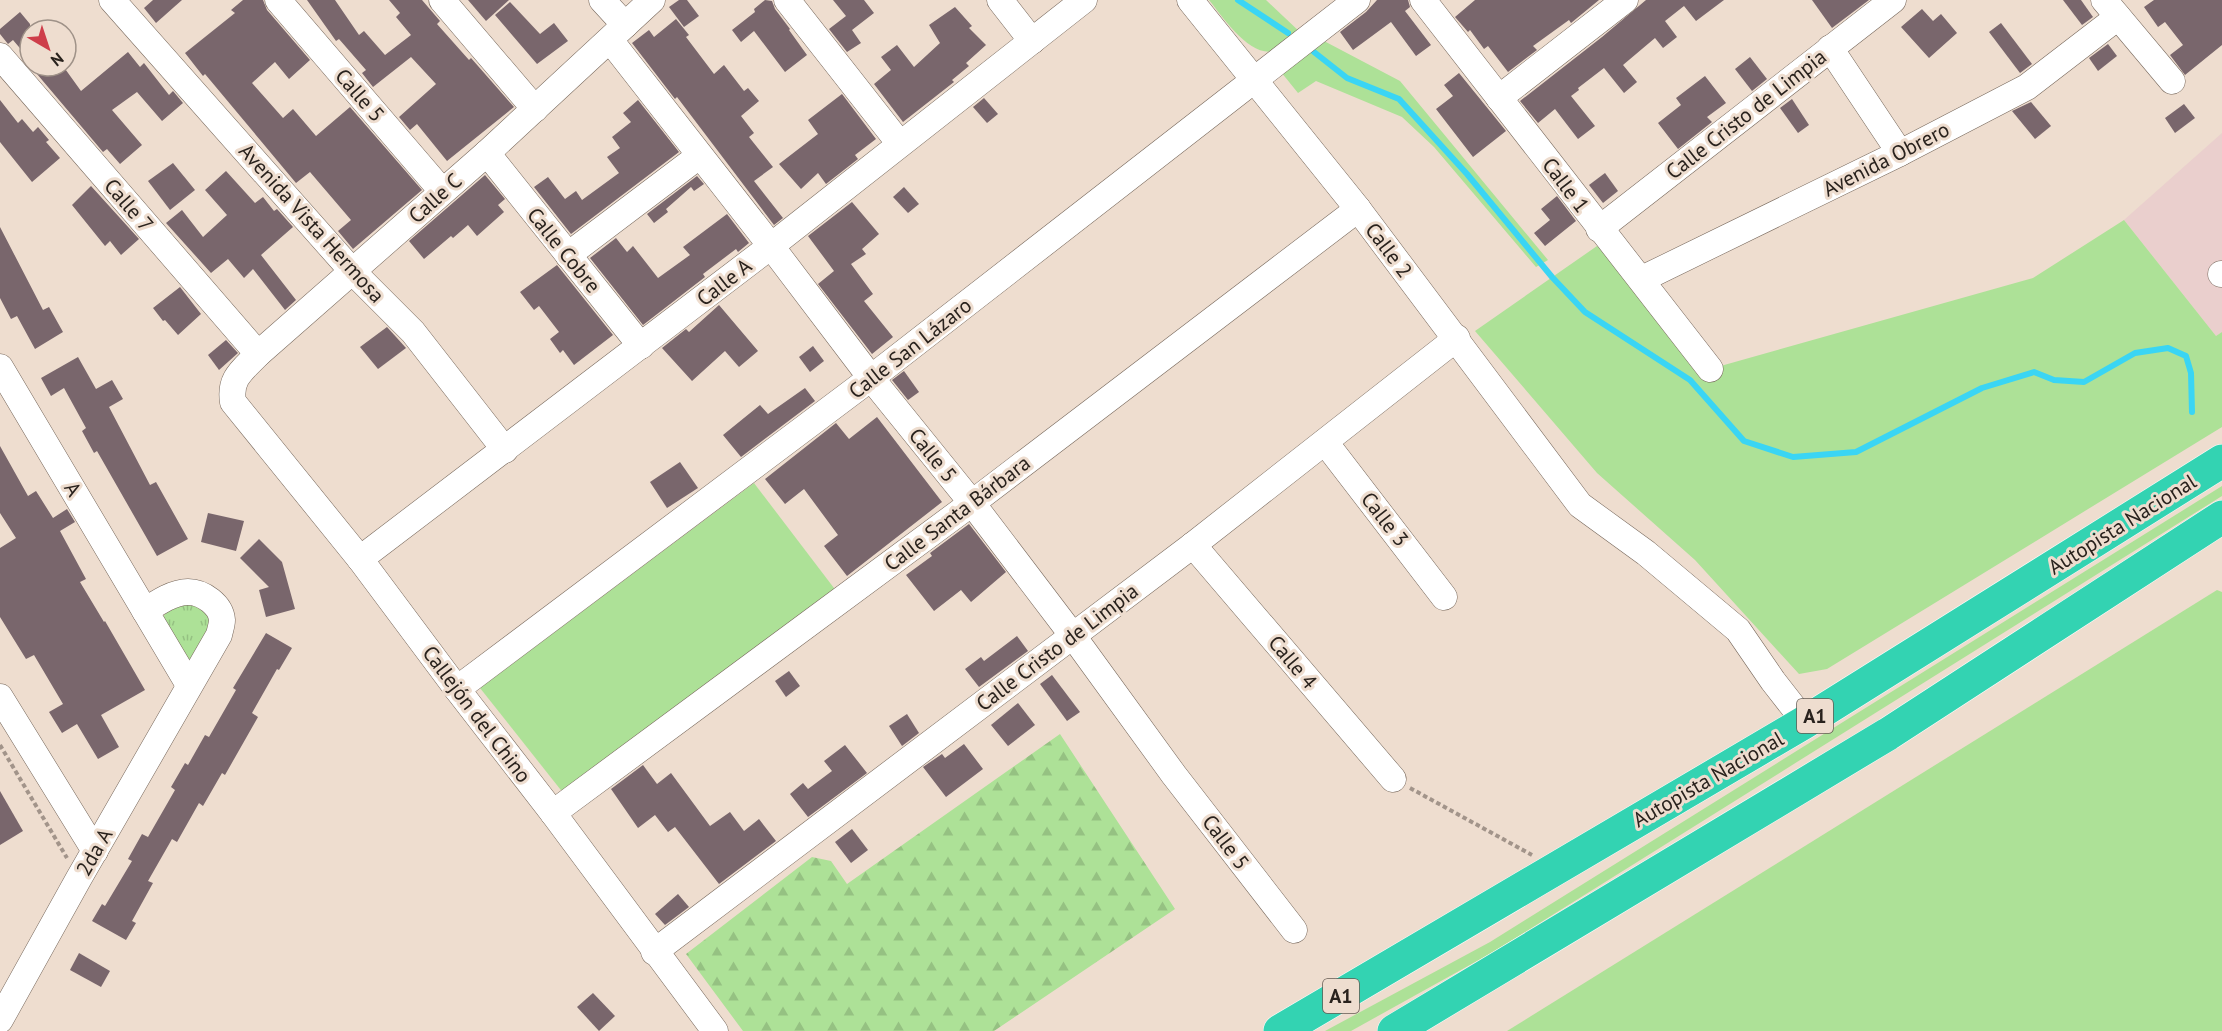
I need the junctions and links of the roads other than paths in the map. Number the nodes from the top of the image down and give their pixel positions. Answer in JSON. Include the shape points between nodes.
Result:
{"nodes":[{"id":1,"x":112,"y":0,"type":"edge"},
{"id":2,"x":278,"y":0,"type":"edge"},
{"id":3,"x":441,"y":0,"type":"edge"},
{"id":4,"x":602,"y":0,"type":"edge"},
{"id":5,"x":652,"y":0,"type":"edge"},
{"id":6,"x":787,"y":0,"type":"edge"},
{"id":7,"x":1000,"y":0,"type":"edge"},
{"id":8,"x":1084,"y":0,"type":"edge"},
{"id":9,"x":1190,"y":0,"type":"edge"},
{"id":10,"x":1357,"y":0,"type":"edge"},
{"id":11,"x":1423,"y":0,"type":"edge"},
{"id":12,"x":1625,"y":0,"type":"edge"},
{"id":13,"x":1893,"y":0,"type":"edge"},
{"id":14,"x":2111,"y":9,"type":"edge"},
{"id":15,"x":617,"y":32,"type":"junction"},
{"id":16,"x":1032,"y":41,"type":"junction"},
{"id":17,"x":1830,"y":48,"type":"junction"},
{"id":18,"x":0,"y":56,"type":"edge"},
{"id":19,"x":1254,"y":79,"type":"junction"},
{"id":20,"x":2172,"y":81,"type":"dead end"},
{"id":21,"x":1499,"y":98,"type":"junction"},
{"id":22,"x":535,"y":109,"type":"junction"},
{"id":23,"x":900,"y":144,"type":"junction"},
{"id":24,"x":487,"y":153,"type":"junction"},
{"id":25,"x":1900,"y":153,"type":"junction"},
{"id":26,"x":699,"y":156,"type":"junction"},
{"id":27,"x":442,"y":190,"type":"junction"},
{"id":28,"x":1358,"y":209,"type":"junction"},
{"id":29,"x":1599,"y":229,"type":"junction"},
{"id":30,"x":771,"y":246,"type":"junction"},
{"id":31,"x":568,"y":255,"type":"junction"},
{"id":32,"x":353,"y":272,"type":"junction"},
{"id":33,"x":1642,"y":279,"type":"junction"},
{"id":34,"x":1457,"y":338,"type":"junction"},
{"id":35,"x":641,"y":346,"type":"junction"},
{"id":36,"x":258,"y":354,"type":"junction"},
{"id":37,"x":0,"y":367,"type":"edge"},
{"id":38,"x":1710,"y":369,"type":"dead end"},
{"id":39,"x":871,"y":378,"type":"junction"},
{"id":40,"x":233,"y":402,"type":"joint"},
{"id":41,"x":1325,"y":442,"type":"junction"},
{"id":42,"x":505,"y":450,"type":"junction"},
{"id":43,"x":2222,"y":461,"type":"edge"},
{"id":44,"x":972,"y":503,"type":"junction"},
{"id":45,"x":2222,"y":518,"type":"edge"},
{"id":46,"x":1193,"y":545,"type":"junction"},
{"id":47,"x":360,"y":559,"type":"junction"},
{"id":48,"x":1444,"y":597,"type":"dead end"},
{"id":49,"x":145,"y":611,"type":"junction"},
{"id":50,"x":1073,"y":636,"type":"junction"},
{"id":51,"x":189,"y":685,"type":"junction"},
{"id":52,"x":457,"y":690,"type":"junction"},
{"id":53,"x":0,"y":697,"type":"edge"},
{"id":54,"x":1805,"y":722,"type":"junction"},
{"id":55,"x":1393,"y":779,"type":"road end"},
{"id":56,"x":553,"y":813,"type":"junction"},
{"id":57,"x":95,"y":851,"type":"junction"},
{"id":58,"x":1294,"y":930,"type":"dead end"},
{"id":59,"x":654,"y":952,"type":"junction"},
{"id":60,"x":0,"y":1020,"type":"edge"},
{"id":61,"x":715,"y":1031,"type":"edge"},
{"id":62,"x":1280,"y":1031,"type":"edge"},
{"id":63,"x":1394,"y":1031,"type":"edge"}],
"edges":[{"from":1,"to":32,"type":"street","name":"Avenida Vista Hermosa"},
{"from":2,"to":27,"type":"street","name":"Calle 5"},
{"from":3,"to":22,"type":"street"},
{"from":4,"to":15,"type":"street","name":"Calle 5"},
{"from":5,"to":15,"type":"street","name":"Calle C"},
{"from":6,"to":23,"type":"street"},
{"from":7,"to":16,"type":"street"},
{"from":8,"to":16,"type":"street","name":"Calle A"},
{"from":9,"to":19,"type":"street","name":"Calle 2"},
{"from":10,"to":19,"type":"street","name":"Calle San Lázaro"},
{"from":11,"to":21,"type":"street","name":"Calle 1"},
{"from":12,"to":21,"type":"street"},
{"from":13,"to":17,"type":"street","name":"Calle Cristo de Limpia"},
{"from":14,"to":20,"type":"street"},
{"from":14,"to":25,"type":"street","name":"Avenida Obrero","via":[[2027,87]]},
{"from":15,"to":22,"type":"street","name":"Calle C"},
{"from":15,"to":26,"type":"street","name":"Calle 5"},
{"from":16,"to":23,"type":"street","name":"Calle A"},
{"from":17,"to":25,"type":"street"},
{"from":17,"to":29,"type":"street","name":"Calle Cristo de Limpia"},
{"from":18,"to":36,"type":"street","name":"Calle 7"},
{"from":19,"to":28,"type":"street","name":"Calle 2"},
{"from":19,"to":39,"type":"street","name":"Calle San Lázaro"},
{"from":21,"to":29,"type":"street","name":"Calle 1"},
{"from":22,"to":24,"type":"street","name":"Calle C"},
{"from":23,"to":30,"type":"street","name":"Calle A"},
{"from":24,"to":27,"type":"street","name":"Calle C"},
{"from":24,"to":31,"type":"street","name":"Calle Cobre"},
{"from":25,"to":33,"type":"street","name":"Avenida Obrero"},
{"from":26,"to":30,"type":"street","name":"Calle 5"},
{"from":26,"to":31,"type":"street"},
{"from":27,"to":32,"type":"street","name":"Calle C"},
{"from":28,"to":34,"type":"street","name":"Calle 2"},
{"from":28,"to":44,"type":"street","name":"Calle Santa Bárbara"},
{"from":29,"to":33,"type":"street","name":"Calle 1"},
{"from":30,"to":35,"type":"street","name":"Calle A"},
{"from":30,"to":39,"type":"street","name":"Calle 5"},
{"from":31,"to":35,"type":"street","name":"Calle Cobre"},
{"from":32,"to":36,"type":"street","name":"Calle C"},
{"from":32,"to":42,"type":"street","name":"Avenida Vista Hermosa","via":[[413,332]]},
{"from":33,"to":38,"type":"street","name":"Calle 1"},
{"from":34,"to":41,"type":"street","name":"Calle Cristo de Limpia"},
{"from":34,"to":54,"type":"street","name":"Calle 2","via":[[1580,505],[1738,630]]},
{"from":35,"to":42,"type":"street","name":"Calle A"},
{"from":36,"to":40,"type":"street","name":"Calle C","via":[[234,380]]},
{"from":37,"to":49,"type":"street","name":"A"},
{"from":39,"to":44,"type":"street","name":"Calle 5"},
{"from":39,"to":52,"type":"street","name":"Calle San Lázaro"},
{"from":40,"to":47,"type":"street","name":"Callejón del Chino"},
{"from":41,"to":46,"type":"street","name":"Calle Cristo de Limpia"},
{"from":41,"to":48,"type":"street","name":"Calle 3"},
{"from":42,"to":47,"type":"street","name":"Calle A"},
{"from":43,"to":54,"type":"highway","name":"Autopista Nacional","number":"A1"},
{"from":44,"to":50,"type":"street","name":"Calle 5"},
{"from":44,"to":56,"type":"street","name":"Calle Santa Bárbara"},
{"from":45,"to":63,"type":"highway","number":"A1","via":[[1888,734]]},
{"from":46,"to":50,"type":"street","name":"Calle Cristo de Limpia"},
{"from":46,"to":55,"type":"street","name":"Calle 4"},
{"from":47,"to":52,"type":"street","name":"Callejón del Chino"},
{"from":49,"to":51,"type":"street","name":"A"},
{"from":49,"to":51,"type":"street","via":[[162,599],[188,592],[202,595],[219,610],[219,634]]},
{"from":50,"to":58,"type":"street","name":"Calle 5"},
{"from":50,"to":59,"type":"street","name":"Calle Cristo de Limpia"},
{"from":51,"to":57,"type":"street","name":"2da A"},
{"from":52,"to":56,"type":"street","name":"Callejón del Chino"},
{"from":53,"to":57,"type":"street"},
{"from":54,"to":62,"type":"highway","name":"Autopista Nacional","number":"A1"},
{"from":56,"to":59,"type":"street","name":"Callejón del Chino"},
{"from":57,"to":60,"type":"street","name":"2da A"},
{"from":59,"to":61,"type":"street","name":"Callejón del Chino"}]}
